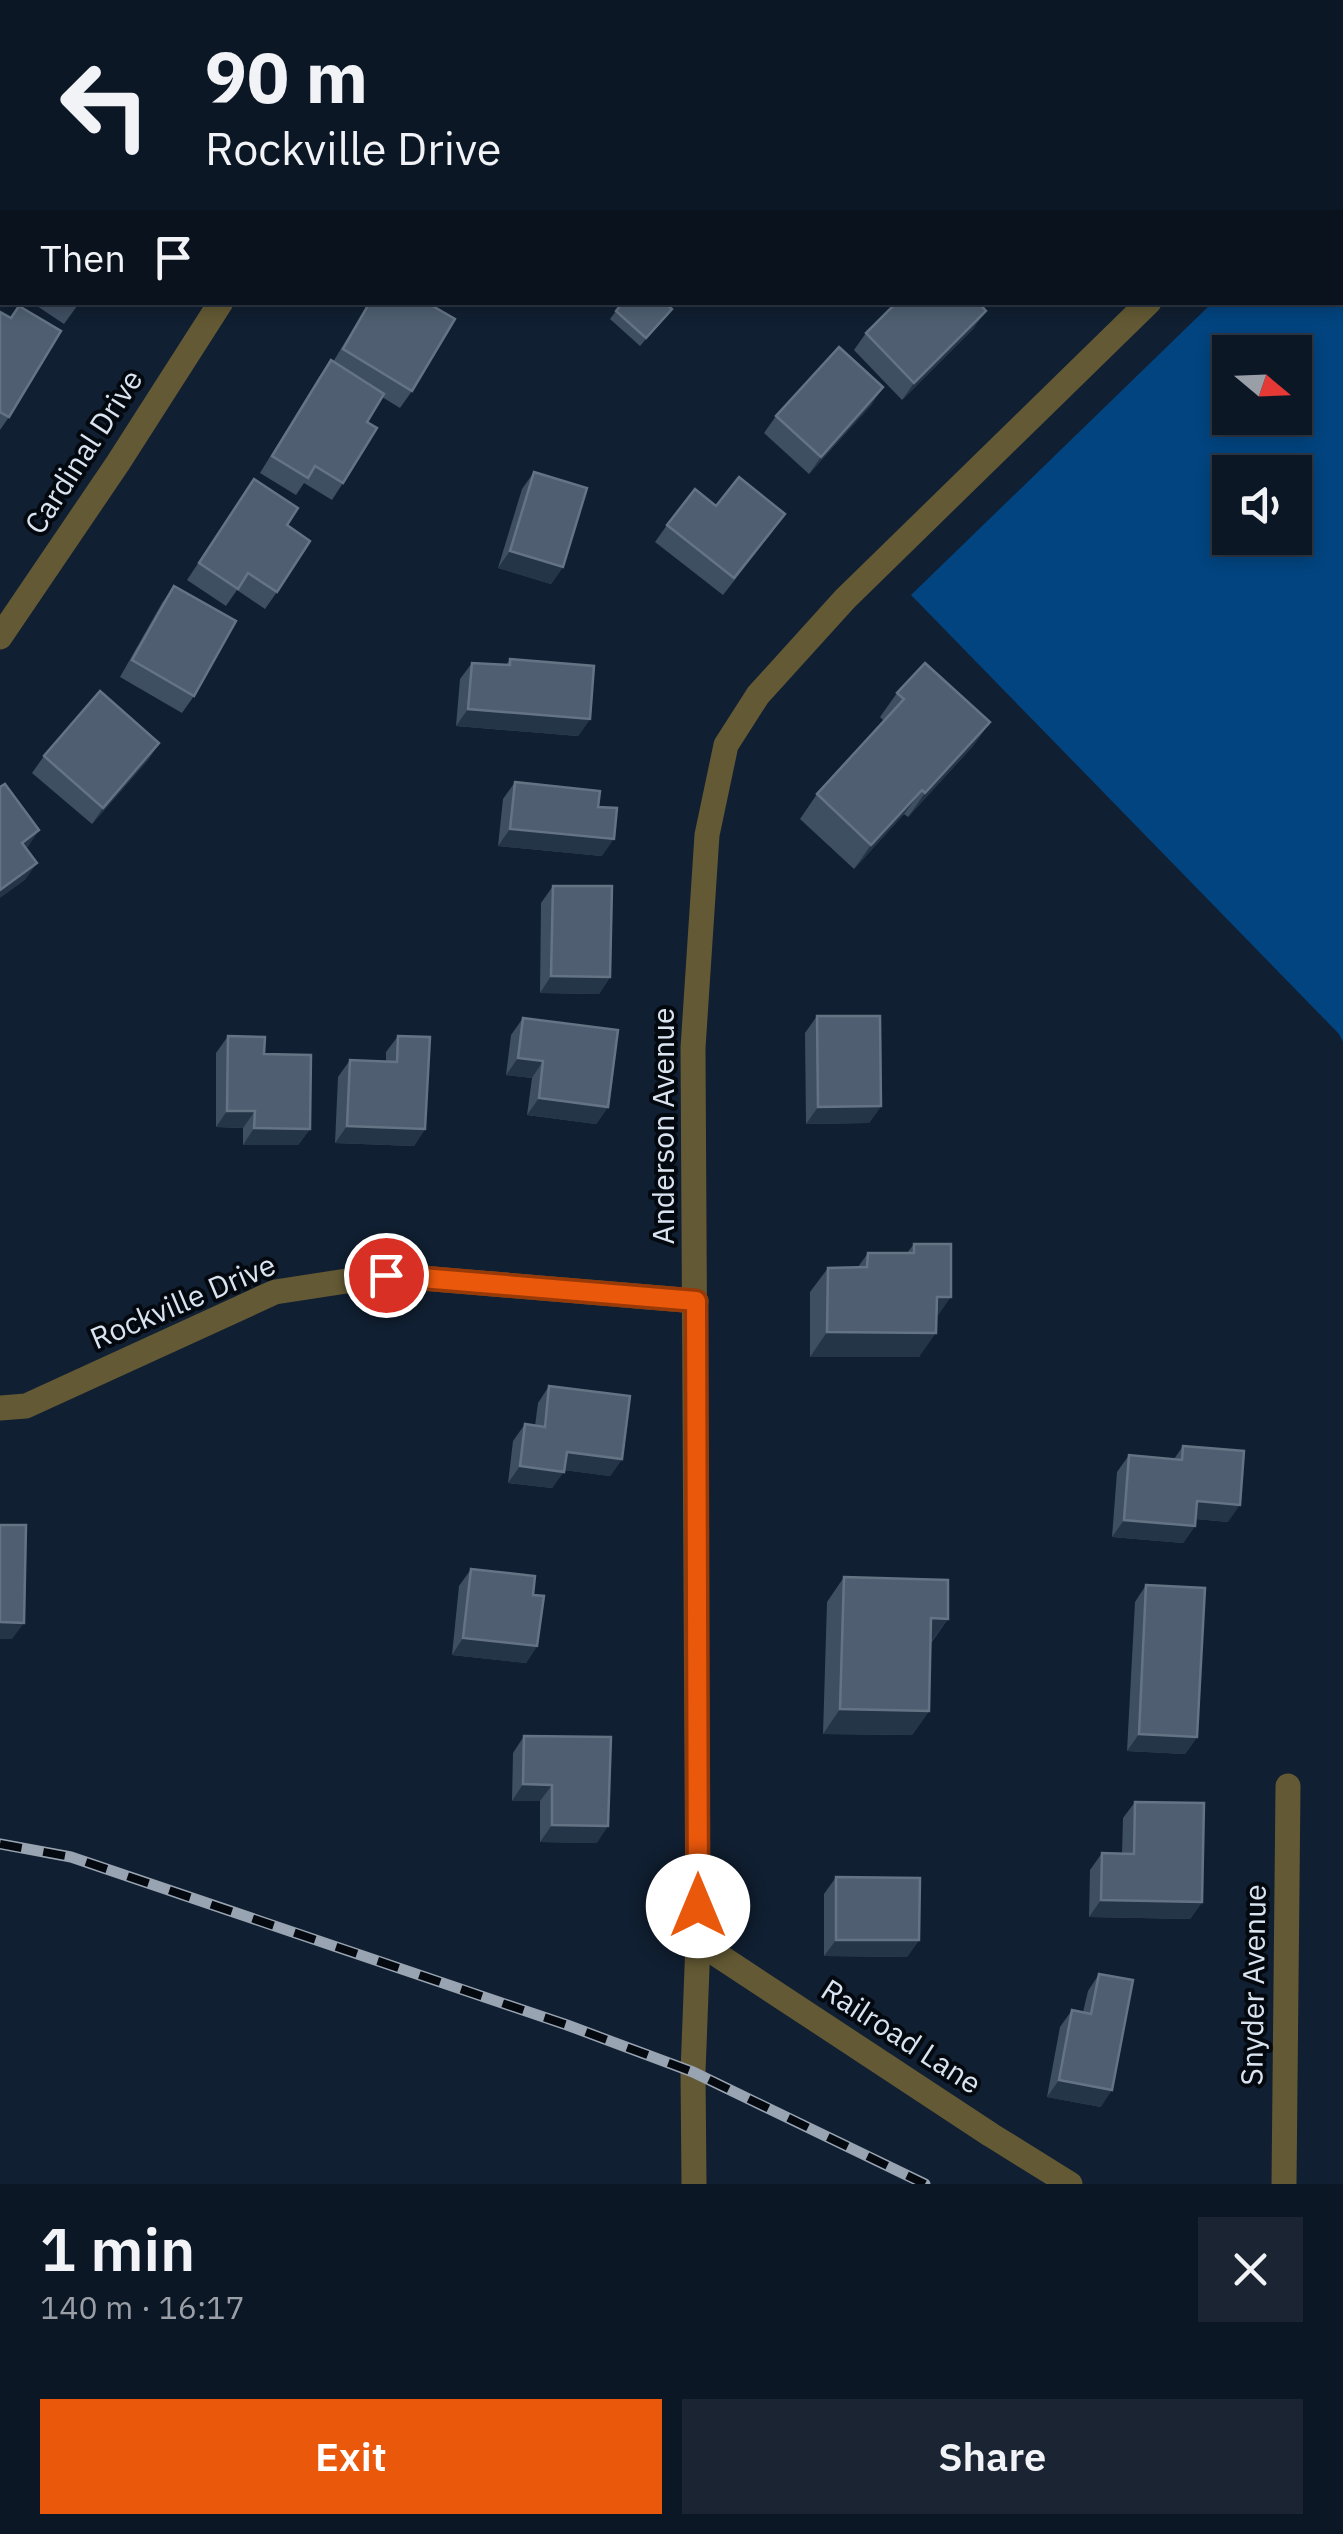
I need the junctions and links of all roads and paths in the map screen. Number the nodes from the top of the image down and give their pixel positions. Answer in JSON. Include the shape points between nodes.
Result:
{"nodes":[{"id":1,"x":219,"y":305,"type":"edge"},
{"id":2,"x":1146,"y":305,"type":"edge"},
{"id":3,"x":0,"y":637,"type":"edge"},
{"id":4,"x":696,"y":1301,"type":"junction"},
{"id":5,"x":0,"y":1408,"type":"edge"},
{"id":6,"x":1288,"y":1786,"type":"dead end"},
{"id":7,"x":698,"y":1942,"type":"junction"},
{"id":8,"x":694,"y":2184,"type":"edge"},
{"id":9,"x":1070,"y":2184,"type":"edge"},
{"id":10,"x":1284,"y":2184,"type":"edge"}],
"edges":[{"from":1,"to":3,"type":"street","name":"Cardinal Drive"},
{"from":2,"to":4,"type":"street","name":"Anderson Avenue","via":[[845,599],[758,695],[726,745],[706,835],[694,1048]]},
{"from":4,"to":5,"type":"street","name":"Rockville Drive","via":[[386,1275],[274,1292],[26,1406]]},
{"from":4,"to":7,"type":"street","name":"Anderson Avenue"},
{"from":6,"to":10,"type":"street","name":"Snyder Avenue"},
{"from":7,"to":8,"type":"street","name":"Anderson Avenue"},
{"from":7,"to":9,"type":"street","name":"Railroad Lane"}]}
